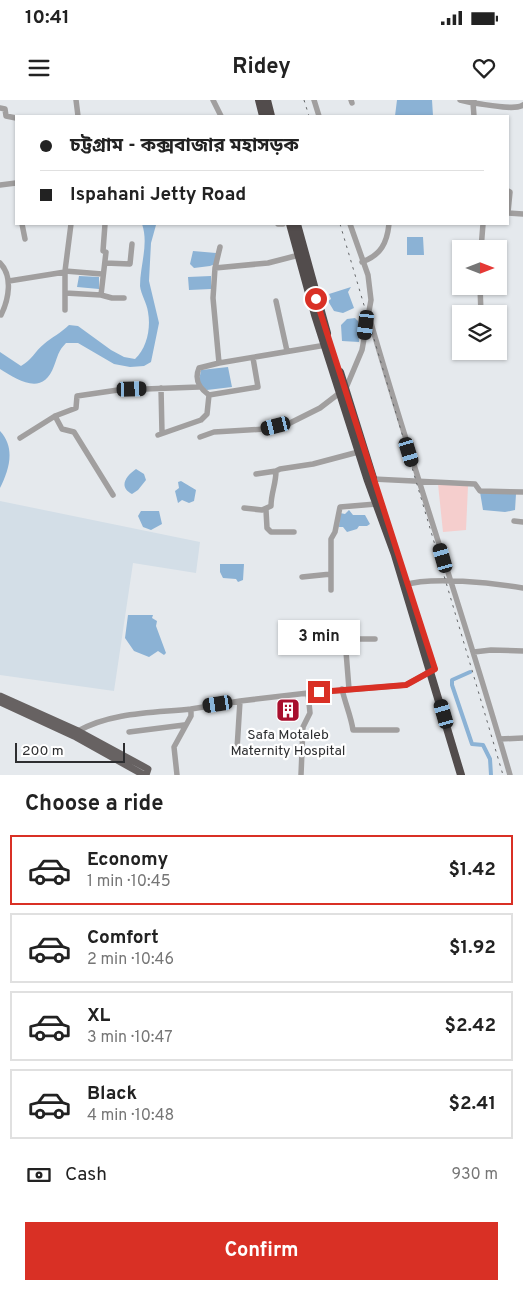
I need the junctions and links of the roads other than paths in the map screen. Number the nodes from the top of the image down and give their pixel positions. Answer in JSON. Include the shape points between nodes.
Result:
{"nodes":[{"id":1,"x":76,"y":100,"type":"edge"},
{"id":2,"x":212,"y":100,"type":"edge"},
{"id":3,"x":259,"y":100,"type":"edge"},
{"id":4,"x":267,"y":100,"type":"edge"},
{"id":5,"x":314,"y":100,"type":"edge"},
{"id":6,"x":460,"y":100,"type":"edge"},
{"id":7,"x":474,"y":101,"type":"edge"},
{"id":8,"x":523,"y":105,"type":"edge"},
{"id":9,"x":0,"y":108,"type":"edge"},
{"id":10,"x":78,"y":115,"type":"edge"},
{"id":11,"x":220,"y":115,"type":"edge"},
{"id":12,"x":263,"y":115,"type":"edge"},
{"id":13,"x":271,"y":115,"type":"edge"},
{"id":14,"x":318,"y":115,"type":"edge"},
{"id":15,"x":474,"y":115,"type":"edge"},
{"id":16,"x":15,"y":118,"type":"edge"},
{"id":17,"x":0,"y":184,"type":"edge"},
{"id":18,"x":15,"y":184,"type":"edge"},
{"id":19,"x":509,"y":213,"type":"edge"},
{"id":20,"x":523,"y":214,"type":"edge"},
{"id":21,"x":22,"y":225,"type":"edge"},
{"id":22,"x":72,"y":225,"type":"edge"},
{"id":23,"x":105,"y":225,"type":"edge"},
{"id":24,"x":290,"y":225,"type":"edge"},
{"id":25,"x":297,"y":225,"type":"edge"},
{"id":26,"x":350,"y":225,"type":"edge"},
{"id":27,"x":389,"y":225,"type":"edge"},
{"id":28,"x":483,"y":225,"type":"edge"},
{"id":29,"x":25,"y":239,"type":"dead end"},
{"id":30,"x":482,"y":240,"type":"edge"},
{"id":31,"x":132,"y":244,"type":"dead end"},
{"id":32,"x":220,"y":247,"type":"dead end"},
{"id":33,"x":299,"y":255,"type":"junction"},
{"id":34,"x":362,"y":262,"type":"junction"},
{"id":35,"x":0,"y":263,"type":"edge"},
{"id":36,"x":105,"y":263,"type":"junction"},
{"id":37,"x":215,"y":268,"type":"junction"},
{"id":38,"x":65,"y":272,"type":"junction"},
{"id":39,"x":102,"y":274,"type":"junction"},
{"id":40,"x":9,"y":281,"type":"junction"},
{"id":41,"x":65,"y":293,"type":"junction"},
{"id":42,"x":102,"y":295,"type":"junction"},
{"id":43,"x":124,"y":298,"type":"dead end"},
{"id":44,"x":276,"y":301,"type":"dead end"},
{"id":45,"x":65,"y":310,"type":"dead end"},
{"id":46,"x":1,"y":314,"type":"dead end"},
{"id":47,"x":369,"y":316,"type":"junction"},
{"id":48,"x":326,"y":345,"type":"junction"},
{"id":49,"x":287,"y":351,"type":"junction"},
{"id":50,"x":253,"y":358,"type":"junction"},
{"id":51,"x":219,"y":363,"type":"junction"},
{"id":52,"x":200,"y":387,"type":"junction"},
{"id":53,"x":161,"y":388,"type":"junction"},
{"id":54,"x":343,"y":390,"type":"junction"},
{"id":55,"x":209,"y":395,"type":"junction"},
{"id":56,"x":55,"y":416,"type":"junction"},
{"id":57,"x":200,"y":437,"type":"dead end"},
{"id":58,"x":20,"y":438,"type":"dead end"},
{"id":59,"x":362,"y":451,"type":"junction"},
{"id":60,"x":276,"y":471,"type":"junction"},
{"id":61,"x":256,"y":474,"type":"dead end"},
{"id":62,"x":373,"y":479,"type":"junction"},
{"id":63,"x":418,"y":481,"type":"junction"},
{"id":64,"x":523,"y":492,"type":"edge"},
{"id":65,"x":113,"y":495,"type":"dead end"},
{"id":66,"x":376,"y":504,"type":"junction"},
{"id":67,"x":244,"y":508,"type":"dead end"},
{"id":68,"x":266,"y":510,"type":"junction"},
{"id":69,"x":514,"y":521,"type":"dead end"},
{"id":70,"x":523,"y":522,"type":"edge"},
{"id":71,"x":294,"y":532,"type":"dead end"},
{"id":72,"x":331,"y":574,"type":"junction"},
{"id":73,"x":302,"y":577,"type":"dead end"},
{"id":74,"x":450,"y":581,"type":"junction"},
{"id":75,"x":406,"y":584,"type":"junction"},
{"id":76,"x":523,"y":587,"type":"edge"},
{"id":77,"x":331,"y":590,"type":"dead end"},
{"id":78,"x":375,"y":639,"type":"dead end"},
{"id":79,"x":523,"y":651,"type":"edge"},
{"id":80,"x":474,"y":652,"type":"junction"},
{"id":81,"x":433,"y":670,"type":"junction"},
{"id":82,"x":342,"y":689,"type":"junction"},
{"id":83,"x":349,"y":689,"type":"junction"},
{"id":84,"x":308,"y":693,"type":"junction"},
{"id":85,"x":0,"y":696,"type":"edge"},
{"id":86,"x":240,"y":701,"type":"junction"},
{"id":87,"x":0,"y":702,"type":"edge"},
{"id":88,"x":190,"y":709,"type":"junction"},
{"id":89,"x":184,"y":725,"type":"junction"},
{"id":90,"x":396,"y":730,"type":"dead end"},
{"id":91,"x":78,"y":731,"type":"junction"},
{"id":92,"x":129,"y":732,"type":"dead end"},
{"id":93,"x":523,"y":738,"type":"edge"},
{"id":94,"x":500,"y":739,"type":"junction"},
{"id":95,"x":238,"y":749,"type":"dead end"},
{"id":96,"x":145,"y":775,"type":"edge"},
{"id":97,"x":177,"y":775,"type":"edge"},
{"id":98,"x":300,"y":775,"type":"edge"},
{"id":99,"x":460,"y":775,"type":"edge"},
{"id":100,"x":466,"y":775,"type":"edge"},
{"id":101,"x":510,"y":775,"type":"edge"}],
"edges":[{"from":1,"to":10,"type":"street"},
{"from":2,"to":11,"type":"street"},
{"from":3,"to":12,"type":"highway"},
{"from":4,"to":13,"type":"highway"},
{"from":5,"to":14,"type":"street"},
{"from":6,"to":7,"type":"street"},
{"from":7,"to":8,"type":"street","via":[[516,108]]},
{"from":7,"to":15,"type":"street"},
{"from":9,"to":16,"type":"street","via":[[6,109],[6,116]]},
{"from":17,"to":18,"type":"street"},
{"from":19,"to":20,"type":"street"},
{"from":21,"to":29,"type":"street"},
{"from":22,"to":38,"type":"street"},
{"from":23,"to":36,"type":"street"},
{"from":24,"to":33,"type":"highway"},
{"from":25,"to":54,"type":"highway"},
{"from":26,"to":34,"type":"street"},
{"from":27,"to":34,"type":"street","via":[[384,246],[375,257]]},
{"from":28,"to":30,"type":"street"},
{"from":31,"to":36,"type":"street","via":[[130,264]]},
{"from":32,"to":37,"type":"street"},
{"from":33,"to":37,"type":"street","via":[[268,263]]},
{"from":33,"to":48,"type":"highway"},
{"from":34,"to":47,"type":"street","via":[[371,285]]},
{"from":35,"to":40,"type":"street"},
{"from":36,"to":39,"type":"street"},
{"from":37,"to":51,"type":"street","via":[[213,306]]},
{"from":38,"to":39,"type":"street"},
{"from":38,"to":40,"type":"street"},
{"from":38,"to":41,"type":"street"},
{"from":39,"to":42,"type":"street"},
{"from":40,"to":46,"type":"street"},
{"from":41,"to":42,"type":"street"},
{"from":41,"to":45,"type":"street"},
{"from":42,"to":43,"type":"street"},
{"from":44,"to":49,"type":"street"},
{"from":47,"to":54,"type":"street","via":[[358,363]]},
{"from":47,"to":63,"type":"street"},
{"from":48,"to":49,"type":"street"},
{"from":48,"to":54,"type":"highway"},
{"from":49,"to":50,"type":"street"},
{"from":50,"to":51,"type":"street"},
{"from":50,"to":55,"type":"street","via":[[258,387]]},
{"from":51,"to":52,"type":"street","via":[[199,368],[196,374]]},
{"from":52,"to":53,"type":"street"},
{"from":52,"to":55,"type":"street"},
{"from":53,"to":55,"type":"street","via":[[160,434],[204,417]]},
{"from":53,"to":56,"type":"street","via":[[77,396],[76,408]]},
{"from":54,"to":57,"type":"street","via":[[320,408],[288,424],[214,432]]},
{"from":54,"to":59,"type":"highway"},
{"from":56,"to":58,"type":"street"},
{"from":56,"to":65,"type":"street","via":[[62,429],[74,432]]},
{"from":59,"to":60,"type":"street"},
{"from":59,"to":62,"type":"highway"},
{"from":59,"to":66,"type":"highway"},
{"from":60,"to":61,"type":"street"},
{"from":60,"to":68,"type":"street","via":[[271,506]]},
{"from":62,"to":63,"type":"street"},
{"from":62,"to":75,"type":"highway"},
{"from":63,"to":64,"type":"street","via":[[475,484],[480,491]]},
{"from":63,"to":74,"type":"street"},
{"from":66,"to":72,"type":"street","via":[[340,507],[331,539]]},
{"from":66,"to":75,"type":"highway"},
{"from":67,"to":68,"type":"street"},
{"from":68,"to":71,"type":"street","via":[[267,528],[271,532]]},
{"from":69,"to":70,"type":"street"},
{"from":72,"to":73,"type":"street"},
{"from":72,"to":77,"type":"street"},
{"from":74,"to":75,"type":"street"},
{"from":74,"to":76,"type":"street"},
{"from":74,"to":80,"type":"street"},
{"from":75,"to":81,"type":"highway"},
{"from":78,"to":83,"type":"street","via":[[345,639]]},
{"from":79,"to":80,"type":"street"},
{"from":80,"to":94,"type":"street"},
{"from":81,"to":83,"type":"street","via":[[406,685]]},
{"from":81,"to":99,"type":"highway"},
{"from":81,"to":100,"type":"highway"},
{"from":82,"to":83,"type":"street"},
{"from":82,"to":84,"type":"street"},
{"from":82,"to":90,"type":"street","via":[[353,730]]},
{"from":84,"to":86,"type":"street"},
{"from":84,"to":98,"type":"street","via":[[310,713],[303,733]]},
{"from":85,"to":91,"type":"main road"},
{"from":86,"to":88,"type":"street"},
{"from":86,"to":95,"type":"street"},
{"from":87,"to":96,"type":"main road","via":[[74,736]]},
{"from":88,"to":89,"type":"street","via":[[191,716]]},
{"from":88,"to":91,"type":"street","via":[[120,716],[94,722]]},
{"from":89,"to":92,"type":"street"},
{"from":89,"to":97,"type":"street","via":[[174,747]]},
{"from":91,"to":96,"type":"main road","via":[[148,769]]},
{"from":93,"to":94,"type":"street"},
{"from":94,"to":101,"type":"street"}]}
